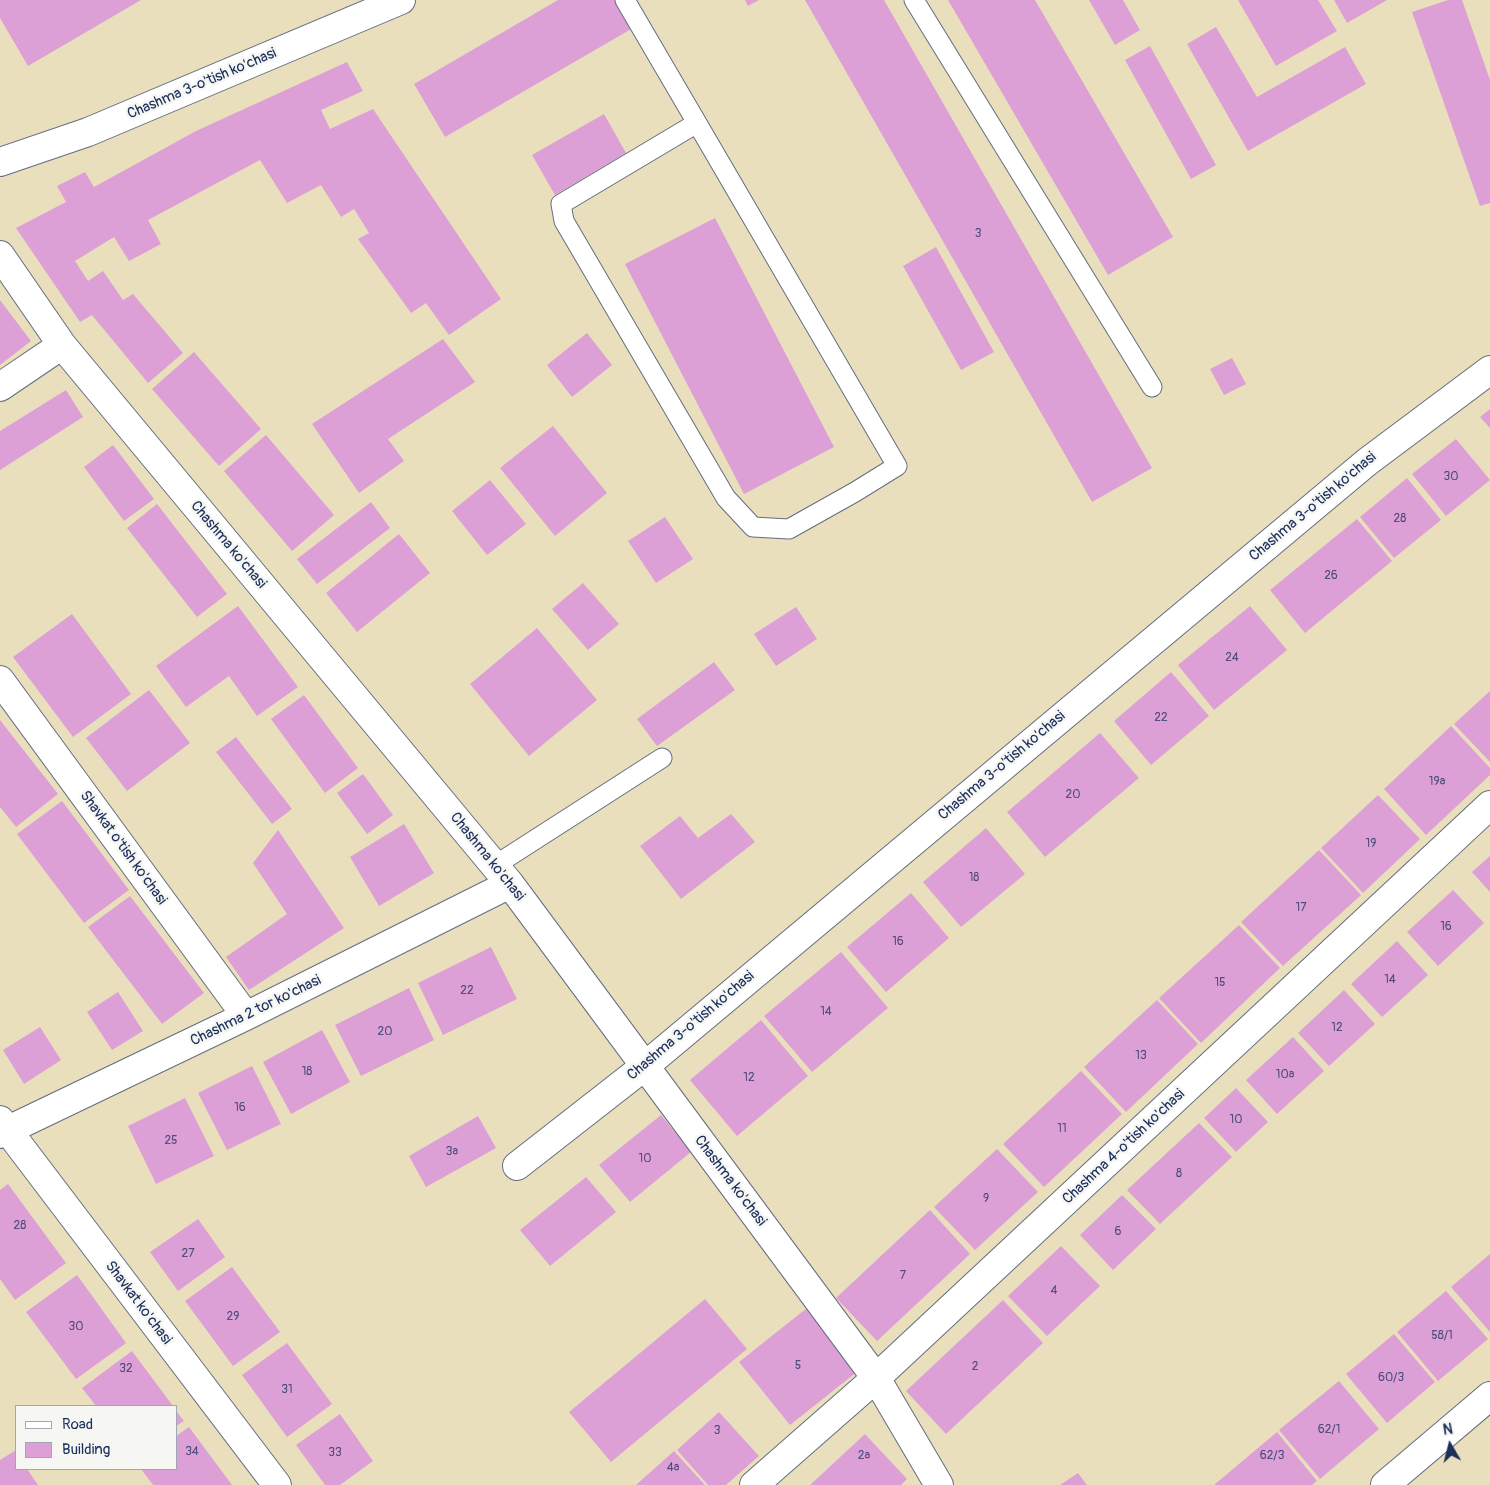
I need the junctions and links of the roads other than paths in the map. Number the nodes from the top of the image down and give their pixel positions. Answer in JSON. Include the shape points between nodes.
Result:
{"nodes":[{"id":1,"x":401,"y":0,"type":"edge"},
{"id":2,"x":625,"y":0,"type":"edge"},
{"id":3,"x":914,"y":0,"type":"edge"},
{"id":4,"x":697,"y":123,"type":"junction"},
{"id":5,"x":0,"y":162,"type":"edge"},
{"id":6,"x":0,"y":255,"type":"edge"},
{"id":7,"x":62,"y":345,"type":"junction"},
{"id":8,"x":1490,"y":370,"type":"edge"},
{"id":9,"x":0,"y":387,"type":"edge"},
{"id":10,"x":1152,"y":387,"type":"dead end"},
{"id":11,"x":0,"y":680,"type":"edge"},
{"id":12,"x":662,"y":758,"type":"dead end"},
{"id":13,"x":1490,"y":805,"type":"edge"},
{"id":14,"x":502,"y":875,"type":"junction"},
{"id":15,"x":246,"y":1016,"type":"junction"},
{"id":16,"x":645,"y":1066,"type":"junction"},
{"id":17,"x":3,"y":1128,"type":"edge"},
{"id":18,"x":517,"y":1166,"type":"dead end"},
{"id":19,"x":876,"y":1378,"type":"junction"},
{"id":20,"x":1490,"y":1396,"type":"edge"},
{"id":21,"x":277,"y":1485,"type":"edge"},
{"id":22,"x":754,"y":1485,"type":"edge"},
{"id":23,"x":939,"y":1485,"type":"edge"},
{"id":24,"x":1385,"y":1485,"type":"edge"}],
"edges":[{"from":1,"to":5,"type":"street","name":"Chashma 3-o'tish ko'chasi","via":[[88,132]]},
{"from":2,"to":4,"type":"lane"},
{"from":3,"to":10,"type":"lane"},
{"from":4,"to":4,"type":"lane","via":[[897,466],[789,529],[753,527],[726,498],[564,220],[561,204]]},
{"from":6,"to":7,"type":"street","name":"Chashma ko'chasi"},
{"from":7,"to":9,"type":"street"},
{"from":7,"to":14,"type":"street","name":"Chashma ko'chasi"},
{"from":8,"to":16,"type":"street","name":"Chashma 3-o'tish ko'chasi","via":[[1367,462]]},
{"from":11,"to":15,"type":"street","name":"Shavkat o'tish ko'chasi"},
{"from":12,"to":14,"type":"lane"},
{"from":13,"to":19,"type":"street","name":"Chashma 4-o'tish ko'chasi"},
{"from":14,"to":15,"type":"street","name":"Chashma 2 tor ko'chasi"},
{"from":14,"to":16,"type":"street","name":"Chashma ko'chasi"},
{"from":15,"to":17,"type":"street","name":"Chashma 2 tor ko'chasi"},
{"from":16,"to":18,"type":"street","name":"Chashma 3-o'tish ko'chasi"},
{"from":16,"to":19,"type":"street","name":"Chashma ko'chasi"},
{"from":17,"to":21,"type":"street","name":"Shavkat ko'chasi"},
{"from":19,"to":22,"type":"street","name":"Chashma 4-o'tish ko'chasi"},
{"from":19,"to":23,"type":"street","name":"Chashma ko'chasi"},
{"from":20,"to":24,"type":"street"}]}
